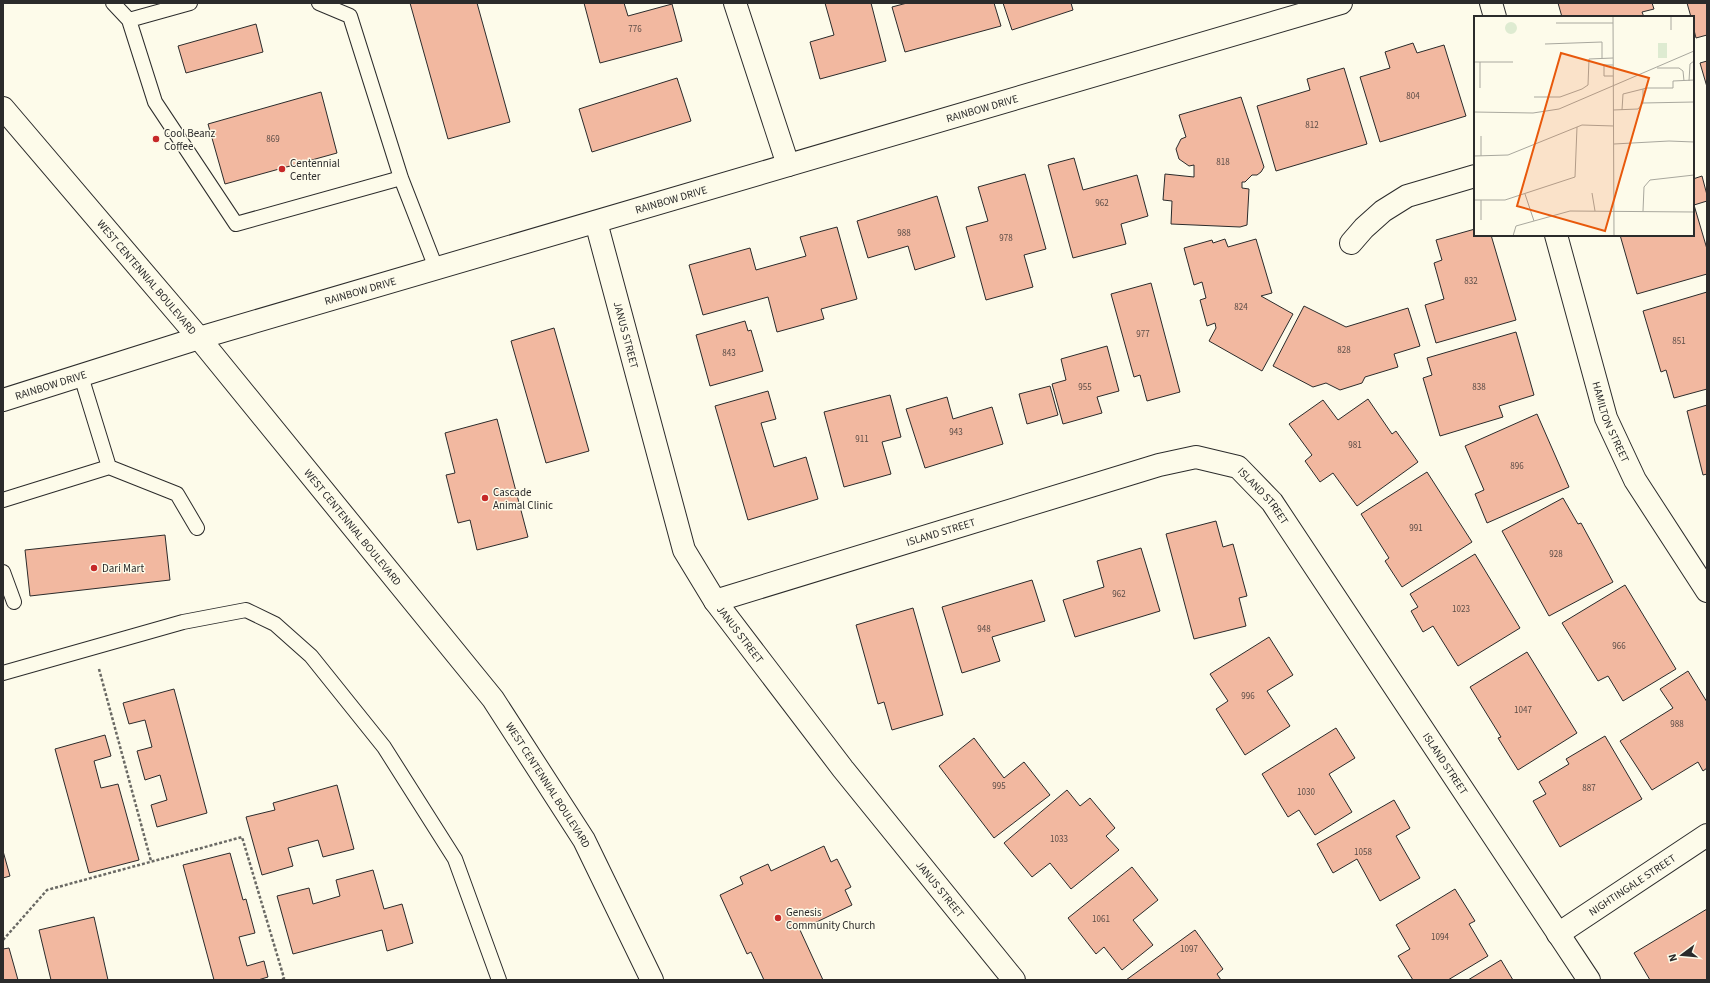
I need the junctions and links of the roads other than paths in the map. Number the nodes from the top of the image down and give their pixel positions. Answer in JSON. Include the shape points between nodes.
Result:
{"nodes":[{"id":1,"x":113,"y":3,"type":"edge"},
{"id":2,"x":190,"y":3,"type":"edge"},
{"id":3,"x":319,"y":3,"type":"edge"},
{"id":4,"x":735,"y":3,"type":"edge"},
{"id":5,"x":1341,"y":3,"type":"edge"},
{"id":6,"x":1491,"y":3,"type":"edge"},
{"id":7,"x":1495,"y":16,"type":"edge"},
{"id":8,"x":129,"y":20,"type":"junction"},
{"id":9,"x":3,"y":108,"type":"edge"},
{"id":10,"x":788,"y":165,"type":"junction"},
{"id":11,"x":1474,"y":176,"type":"edge"},
{"id":12,"x":401,"y":178,"type":"junction"},
{"id":13,"x":596,"y":222,"type":"junction"},
{"id":14,"x":1556,"y":236,"type":"edge"},
{"id":15,"x":1351,"y":244,"type":"dead end"},
{"id":16,"x":436,"y":268,"type":"junction"},
{"id":17,"x":199,"y":338,"type":"junction"},
{"id":18,"x":81,"y":376,"type":"junction"},
{"id":19,"x":3,"y":400,"type":"edge"},
{"id":20,"x":109,"y":467,"type":"junction"},
{"id":21,"x":3,"y":500,"type":"edge"},
{"id":22,"x":197,"y":528,"type":"dead end"},
{"id":23,"x":3,"y":572,"type":"edge"},
{"id":24,"x":1707,"y":591,"type":"edge"},
{"id":25,"x":715,"y":601,"type":"junction"},
{"id":26,"x":14,"y":602,"type":"dead end"},
{"id":27,"x":3,"y":673,"type":"edge"},
{"id":28,"x":1707,"y":835,"type":"edge"},
{"id":29,"x":1558,"y":934,"type":"junction"},
{"id":30,"x":499,"y":980,"type":"edge"},
{"id":31,"x":652,"y":980,"type":"edge"},
{"id":32,"x":1014,"y":980,"type":"edge"},
{"id":33,"x":1589,"y":980,"type":"edge"}],
"edges":[{"from":1,"to":8,"type":"lane"},
{"from":2,"to":8,"type":"lane"},
{"from":3,"to":12,"type":"lane","via":[[350,16]]},
{"from":4,"to":10,"type":"street"},
{"from":5,"to":10,"type":"street","name":"RAINBOW DRIVE"},
{"from":6,"to":7,"type":"street"},
{"from":8,"to":12,"type":"lane","via":[[156,102],[236,224]]},
{"from":9,"to":17,"type":"street","name":"WEST CENTENNIAL BOULEVARD"},
{"from":10,"to":13,"type":"street","name":"RAINBOW DRIVE"},
{"from":11,"to":15,"type":"street","via":[[1407,196],[1383,211]]},
{"from":12,"to":16,"type":"lane"},
{"from":13,"to":16,"type":"street","name":"RAINBOW DRIVE"},
{"from":13,"to":25,"type":"street","name":"JANUS STREET","via":[[684,550]]},
{"from":14,"to":24,"type":"street","name":"HAMILTON STREET","via":[[1606,418],[1636,480]]},
{"from":16,"to":17,"type":"street","name":"RAINBOW DRIVE"},
{"from":17,"to":18,"type":"street","name":"RAINBOW DRIVE"},
{"from":17,"to":31,"type":"street","name":"WEST CENTENNIAL BOULEVARD","via":[[493,699],[584,840]]},
{"from":18,"to":19,"type":"street","name":"RAINBOW DRIVE"},
{"from":18,"to":20,"type":"lane"},
{"from":20,"to":21,"type":"lane"},
{"from":20,"to":22,"type":"lane","via":[[177,494]]},
{"from":23,"to":26,"type":"lane"},
{"from":25,"to":29,"type":"street","name":"ISLAND STREET","via":[[1159,465],[1196,457],[1238,467],[1272,502]]},
{"from":25,"to":32,"type":"street","name":"JANUS STREET","via":[[843,769]]},
{"from":27,"to":30,"type":"lane","via":[[183,622],[246,610],[275,624],[311,656],[384,747],[447,846],[455,859]]},
{"from":28,"to":29,"type":"street","name":"NIGHTINGALE STREET"},
{"from":29,"to":33,"type":"street","name":"ISLAND STREET"}]}
